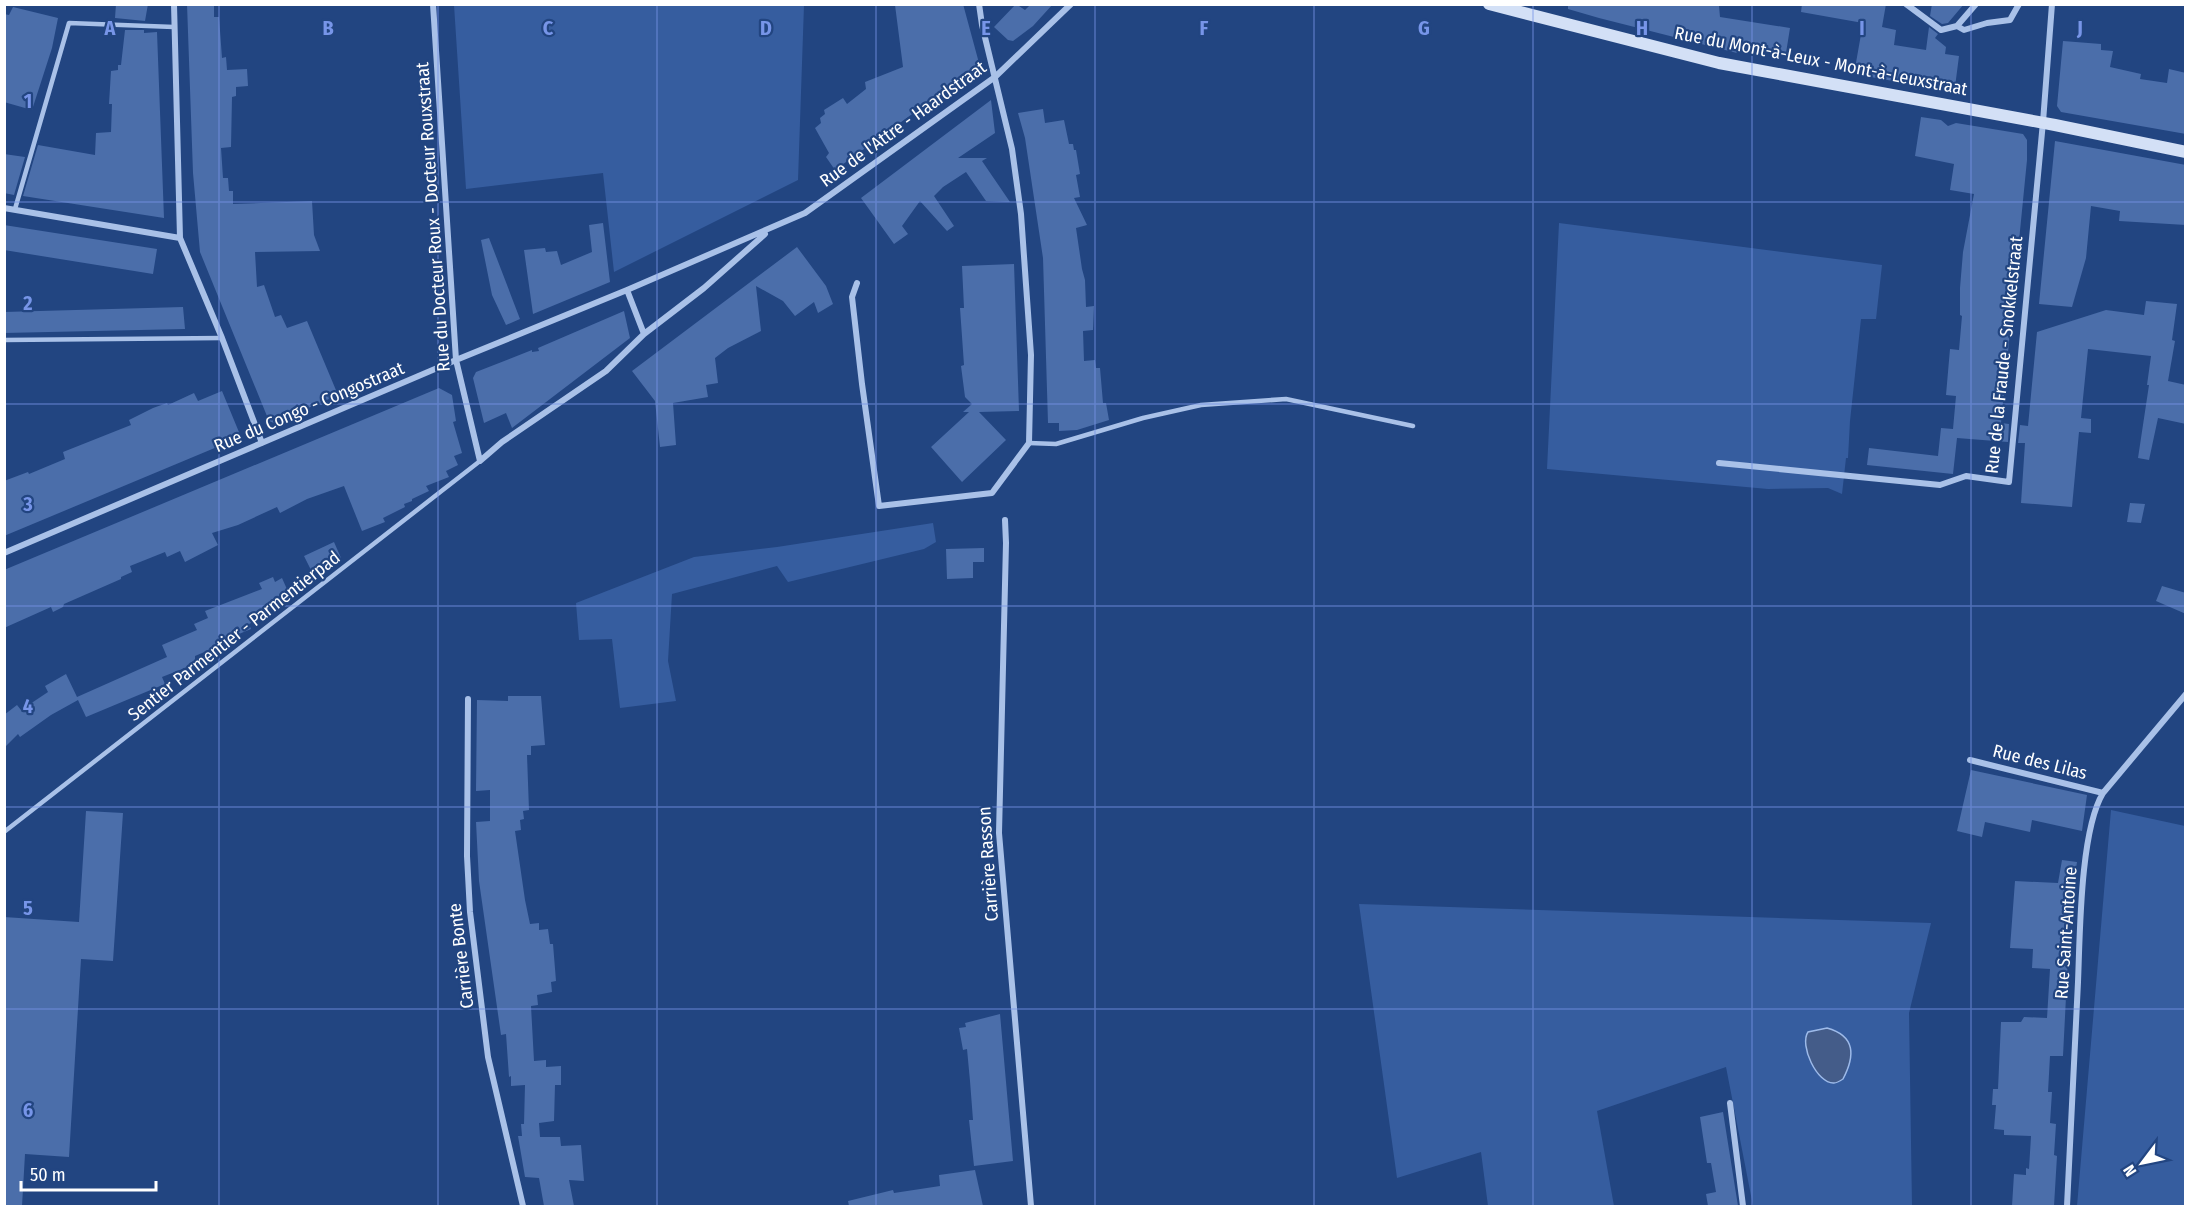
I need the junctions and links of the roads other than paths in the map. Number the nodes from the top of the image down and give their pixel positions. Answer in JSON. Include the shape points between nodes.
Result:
{"nodes":[{"id":1,"x":174,"y":4,"type":"edge"},
{"id":2,"x":433,"y":4,"type":"edge"},
{"id":3,"x":979,"y":4,"type":"edge"},
{"id":4,"x":1071,"y":4,"type":"edge"},
{"id":5,"x":1489,"y":4,"type":"edge"},
{"id":6,"x":1906,"y":4,"type":"edge"},
{"id":7,"x":1976,"y":4,"type":"edge"},
{"id":8,"x":2019,"y":4,"type":"edge"},
{"id":9,"x":2052,"y":4,"type":"edge"},
{"id":10,"x":1957,"y":26,"type":"junction"},
{"id":11,"x":174,"y":27,"type":"junction"},
{"id":12,"x":995,"y":77,"type":"junction"},
{"id":13,"x":2043,"y":122,"type":"junction"},
{"id":14,"x":2186,"y":152,"type":"edge"},
{"id":15,"x":4,"y":208,"type":"edge"},
{"id":16,"x":15,"y":209,"type":"junction"},
{"id":17,"x":769,"y":230,"type":"junction"},
{"id":18,"x":180,"y":238,"type":"junction"},
{"id":19,"x":857,"y":283,"type":"dead end"},
{"id":20,"x":627,"y":290,"type":"junction"},
{"id":21,"x":644,"y":334,"type":"junction"},
{"id":22,"x":222,"y":338,"type":"junction"},
{"id":23,"x":4,"y":340,"type":"edge"},
{"id":24,"x":456,"y":360,"type":"junction"},
{"id":25,"x":1413,"y":426,"type":"dead end"},
{"id":26,"x":1029,"y":442,"type":"junction"},
{"id":27,"x":262,"y":444,"type":"junction"},
{"id":28,"x":480,"y":461,"type":"junction"},
{"id":29,"x":1719,"y":463,"type":"dead end"},
{"id":30,"x":1005,"y":520,"type":"dead end"},
{"id":31,"x":4,"y":553,"type":"edge"},
{"id":32,"x":2186,"y":694,"type":"edge"},
{"id":33,"x":468,"y":699,"type":"dead end"},
{"id":34,"x":1970,"y":760,"type":"dead end"},
{"id":35,"x":2103,"y":793,"type":"junction"},
{"id":36,"x":4,"y":832,"type":"edge"},
{"id":37,"x":1730,"y":1102,"type":"dead end"},
{"id":38,"x":523,"y":1206,"type":"edge"},
{"id":39,"x":1030,"y":1206,"type":"edge"},
{"id":40,"x":1743,"y":1206,"type":"edge"},
{"id":41,"x":2067,"y":1206,"type":"edge"}],
"edges":[{"from":1,"to":11,"type":"street"},
{"from":2,"to":24,"type":"street","name":"Rue du Docteur Roux - Docteur Rouxstraat"},
{"from":3,"to":12,"type":"street"},
{"from":4,"to":12,"type":"street","name":"Rue de l'Attre - Haardstraat"},
{"from":5,"to":13,"type":"main road","name":"Rue du Mont-à-Leux - Mont-à-Leuxstraat","via":[[1719,63]]},
{"from":6,"to":10,"type":"street","via":[[1941,30]]},
{"from":7,"to":10,"type":"street"},
{"from":8,"to":10,"type":"street","via":[[2010,20],[1964,30]]},
{"from":9,"to":13,"type":"street"},
{"from":11,"to":16,"type":"lane","via":[[69,23]]},
{"from":11,"to":18,"type":"street"},
{"from":12,"to":17,"type":"street","name":"Rue de l'Attre - Haardstraat","via":[[804,213]]},
{"from":12,"to":26,"type":"street","via":[[1012,149],[1021,214],[1030,355]]},
{"from":13,"to":14,"type":"main road","name":"Rue du Mont-à-Leux - Mont-à-Leuxstraat"},
{"from":13,"to":29,"type":"street","name":"Rue de la Fraude - Snokkelstraat","via":[[2008,482],[1966,476],[1940,485]]},
{"from":15,"to":16,"type":"street"},
{"from":16,"to":18,"type":"street"},
{"from":17,"to":20,"type":"street","name":"Rue de l'Attre - Haardstraat"},
{"from":17,"to":21,"type":"street","name":"Rue de l'Attre - Haardstraat","via":[[704,288]]},
{"from":18,"to":22,"type":"street"},
{"from":19,"to":26,"type":"street","via":[[852,297],[879,506],[992,493]]},
{"from":20,"to":21,"type":"street"},
{"from":20,"to":24,"type":"street","name":"Rue du Congo - Congostraat"},
{"from":21,"to":28,"type":"street","name":"Rue de l'Attre - Haardstraat","via":[[606,370]]},
{"from":22,"to":23,"type":"lane"},
{"from":22,"to":27,"type":"street"},
{"from":24,"to":27,"type":"street","name":"Rue du Congo - Congostraat"},
{"from":24,"to":28,"type":"street","name":"Rue du Docteur Roux - Docteur Rouxstraat"},
{"from":25,"to":26,"type":"lane","via":[[1286,399],[1201,405],[1056,444]]},
{"from":27,"to":31,"type":"street","name":"Rue du Congo - Congostraat"},
{"from":28,"to":36,"type":"lane","name":"Sentier Parmentier - Parmentierpad"},
{"from":30,"to":39,"type":"street","name":"Carrière Rasson","via":[[999,833]]},
{"from":32,"to":35,"type":"street","name":"Rue Saint-Antoine"},
{"from":33,"to":38,"type":"street","name":"Carrière Bonte","via":[[466,856],[470,912],[488,1057]]},
{"from":34,"to":35,"type":"street","name":"Rue des Lilas"},
{"from":35,"to":41,"type":"street","name":"Rue Saint-Antoine","via":[[2093,816],[2081,916]]},
{"from":37,"to":40,"type":"street"}]}
